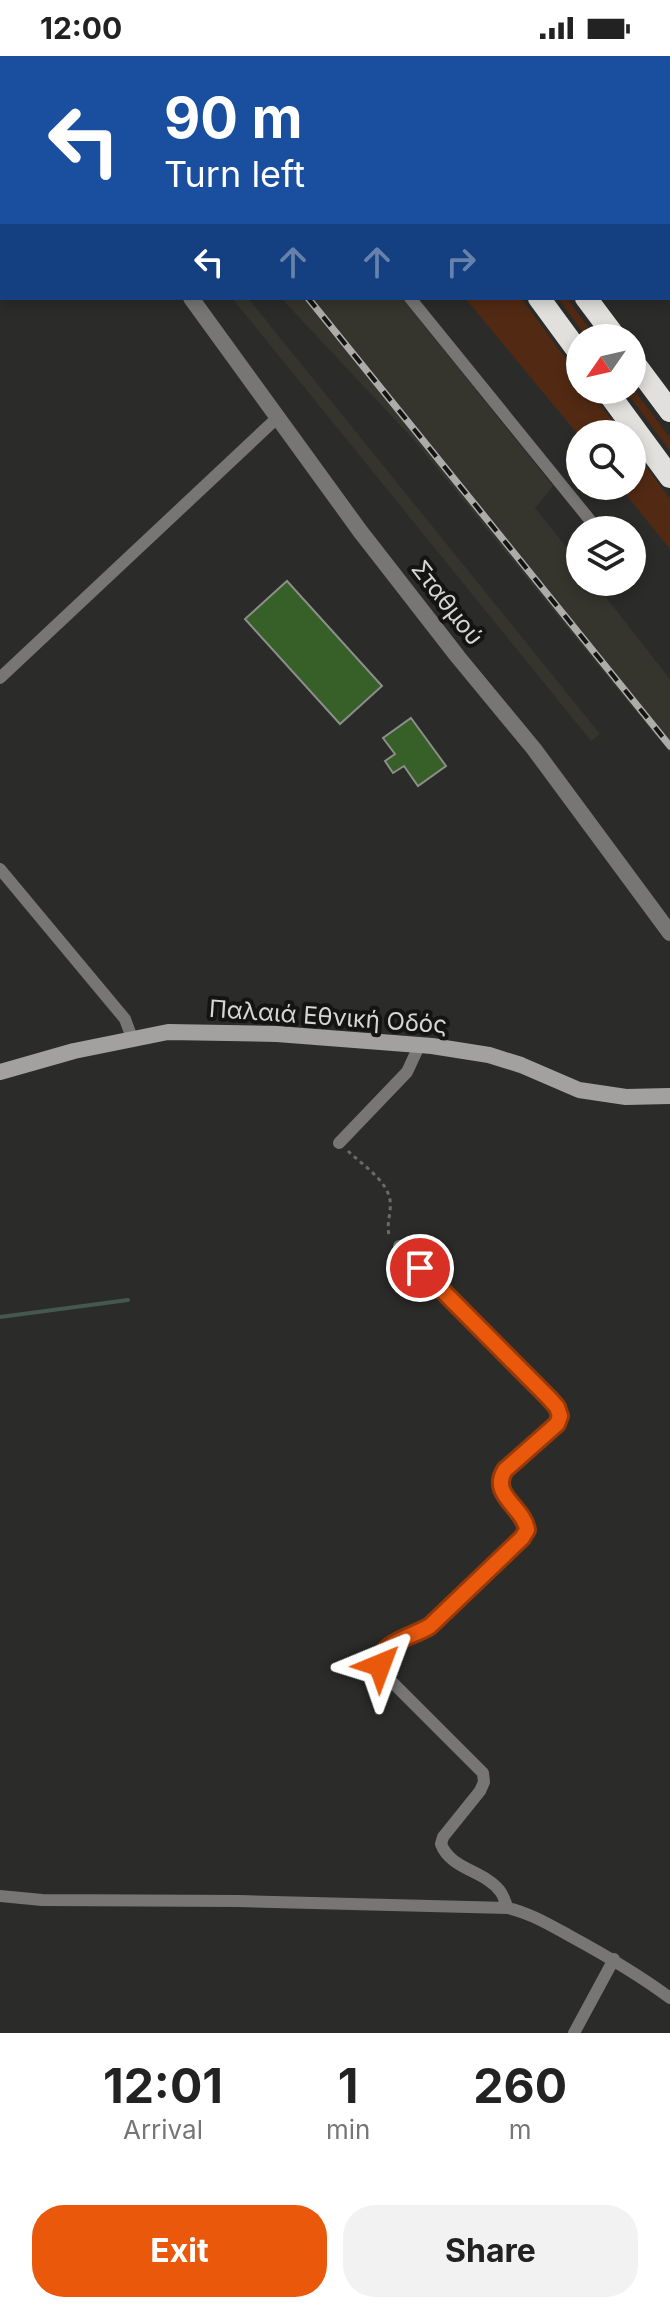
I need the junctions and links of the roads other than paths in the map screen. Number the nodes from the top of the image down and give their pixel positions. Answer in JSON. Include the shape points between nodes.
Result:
{"nodes":[{"id":1,"x":192,"y":300,"type":"edge"},
{"id":2,"x":412,"y":300,"type":"edge"},
{"id":3,"x":540,"y":300,"type":"edge"},
{"id":4,"x":588,"y":300,"type":"edge"},
{"id":5,"x":606,"y":324,"type":"edge"},
{"id":6,"x":566,"y":335,"type":"edge"},
{"id":7,"x":646,"y":379,"type":"edge"},
{"id":8,"x":616,"y":404,"type":"edge"},
{"id":9,"x":670,"y":411,"type":"edge"},
{"id":10,"x":277,"y":418,"type":"junction"},
{"id":11,"x":670,"y":477,"type":"edge"},
{"id":12,"x":587,"y":516,"type":"edge"},
{"id":13,"x":0,"y":678,"type":"edge"},
{"id":14,"x":0,"y":869,"type":"edge"},
{"id":15,"x":670,"y":933,"type":"edge"},
{"id":16,"x":132,"y":1038,"type":"junction"},
{"id":17,"x":420,"y":1044,"type":"junction"},
{"id":18,"x":0,"y":1072,"type":"edge"},
{"id":19,"x":670,"y":1093,"type":"edge"},
{"id":20,"x":339,"y":1143,"type":"road end"},
{"id":21,"x":399,"y":1246,"type":"road end"},
{"id":22,"x":0,"y":1896,"type":"edge"},
{"id":23,"x":508,"y":1908,"type":"junction"},
{"id":24,"x":614,"y":1959,"type":"junction"},
{"id":25,"x":670,"y":1998,"type":"edge"},
{"id":26,"x":574,"y":2033,"type":"edge"}],
"edges":[{"from":1,"to":10,"type":"street","name":"Σταθμού"},
{"from":2,"to":12,"type":"street"},
{"from":3,"to":6,"type":"highway"},
{"from":4,"to":5,"type":"highway"},
{"from":7,"to":9,"type":"highway"},
{"from":8,"to":11,"type":"highway"},
{"from":10,"to":13,"type":"street"},
{"from":10,"to":15,"type":"street","name":"Σταθμού"},
{"from":14,"to":16,"type":"street","via":[[125,1019]]},
{"from":16,"to":17,"type":"main road","name":"Παλαιά Εθνική Οδός","via":[[168,1032],[277,1034]]},
{"from":16,"to":18,"type":"main road","name":"Παλαιά Εθνική Οδός"},
{"from":17,"to":19,"type":"main road","name":"Παλαιά Εθνική Οδός","via":[[489,1055],[579,1090],[626,1097]]},
{"from":17,"to":20,"type":"street","via":[[407,1072]]},
{"from":21,"to":23,"type":"street","via":[[549,1398],[560,1416],[500,1478],[505,1497],[526,1521],[522,1538],[430,1626],[396,1642],[380,1658],[385,1675],[483,1773],[480,1791],[441,1844],[449,1858],[494,1885]]},
{"from":22,"to":23,"type":"street"},
{"from":23,"to":24,"type":"street"},
{"from":24,"to":25,"type":"street"},
{"from":24,"to":26,"type":"street"}]}
